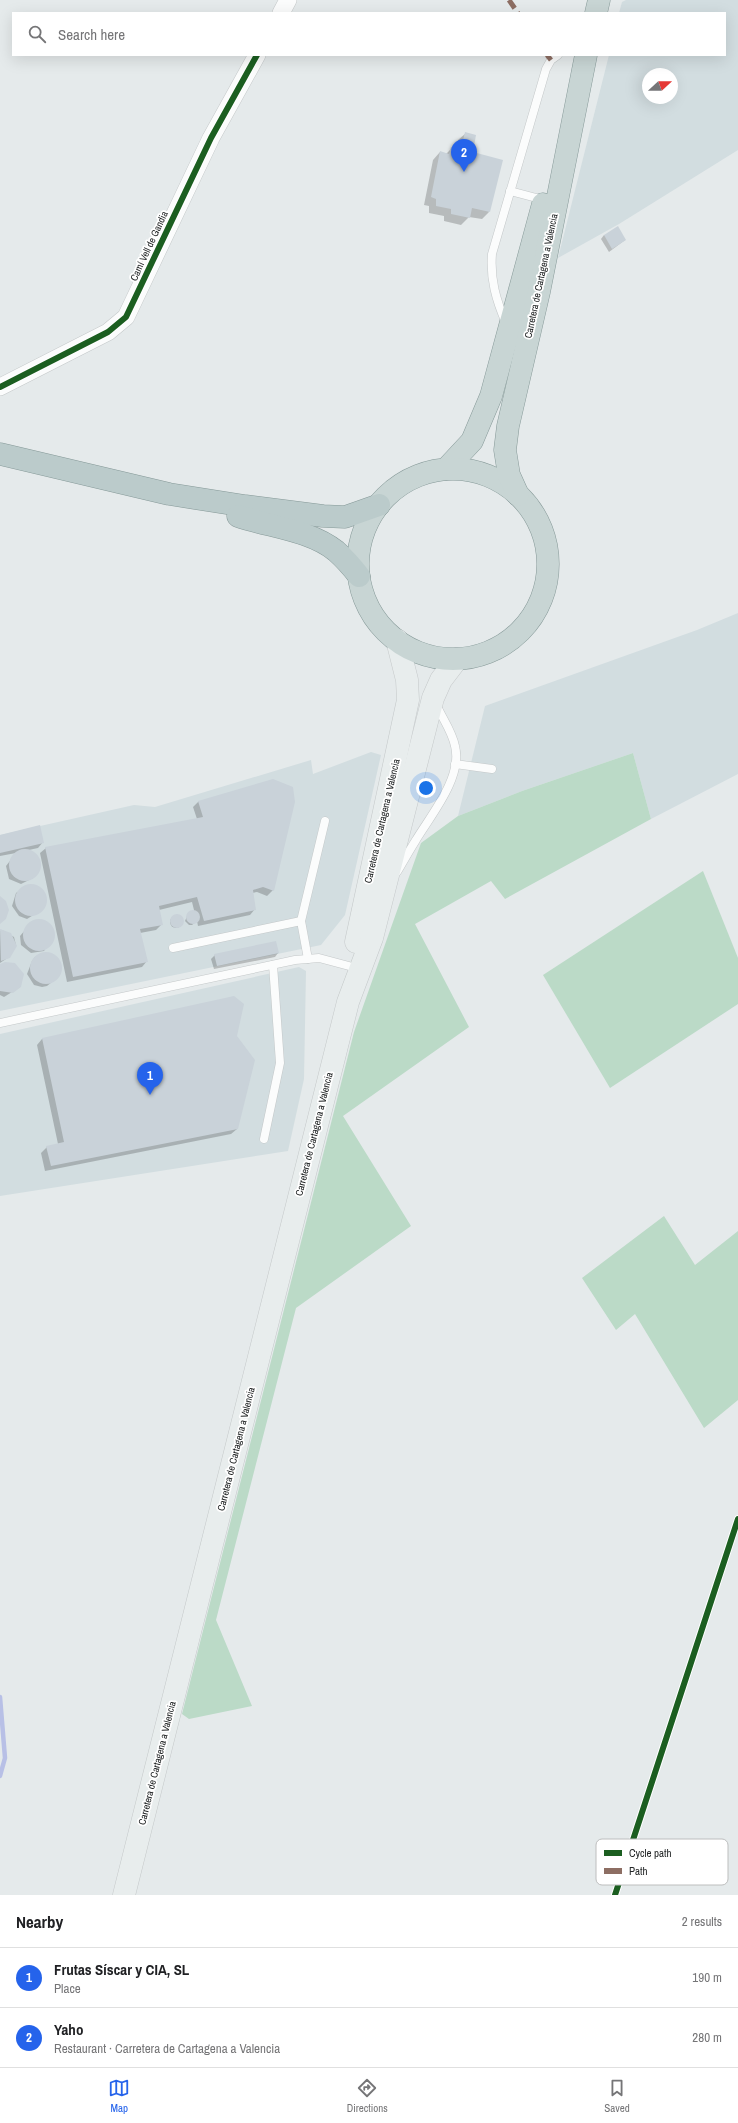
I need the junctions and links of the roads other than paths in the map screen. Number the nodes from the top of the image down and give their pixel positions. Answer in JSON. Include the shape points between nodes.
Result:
{"nodes":[{"id":1,"x":288,"y":0,"type":"edge"},
{"id":2,"x":599,"y":0,"type":"edge"},
{"id":3,"x":282,"y":12,"type":"edge"},
{"id":4,"x":596,"y":12,"type":"edge"},
{"id":5,"x":256,"y":56,"type":"edge"},
{"id":6,"x":557,"y":56,"type":"edge"},
{"id":7,"x":586,"y":56,"type":"edge"},
{"id":8,"x":586,"y":56,"type":"edge"},
{"id":9,"x":510,"y":191,"type":"junction"},
{"id":10,"x":544,"y":200,"type":"junction"},
{"id":11,"x":508,"y":329,"type":"junction"},
{"id":12,"x":0,"y":387,"type":"edge"},
{"id":13,"x":0,"y":454,"type":"edge"},
{"id":14,"x":446,"y":469,"type":"junction"},
{"id":15,"x":169,"y":494,"type":"junction"},
{"id":16,"x":518,"y":495,"type":"junction"},
{"id":17,"x":379,"y":505,"type":"junction"},
{"id":18,"x":359,"y":576,"type":"junction"},
{"id":19,"x":397,"y":640,"type":"junction"},
{"id":20,"x":457,"y":659,"type":"junction"},
{"id":21,"x":433,"y":698,"type":"junction"},
{"id":22,"x":455,"y":764,"type":"junction"},
{"id":23,"x":492,"y":769,"type":"dead end"},
{"id":24,"x":325,"y":821,"type":"dead end"},
{"id":25,"x":381,"y":898,"type":"junction"},
{"id":26,"x":300,"y":921,"type":"junction"},
{"id":27,"x":173,"y":948,"type":"dead end"},
{"id":28,"x":308,"y":959,"type":"junction"},
{"id":29,"x":273,"y":965,"type":"junction"},
{"id":30,"x":350,"y":966,"type":"junction"},
{"id":31,"x":348,"y":1002,"type":"junction"},
{"id":32,"x":0,"y":1023,"type":"edge"},
{"id":33,"x":264,"y":1139,"type":"dead end"},
{"id":34,"x":124,"y":1895,"type":"edge"}],
"edges":[{"from":1,"to":3,"type":"street"},
{"from":2,"to":4,"type":"highway"},
{"from":5,"to":12,"type":"street","name":"Camí Vell de Gandia","via":[[211,138],[126,317],[108,332]]},
{"from":6,"to":9,"type":"lane","via":[[546,69]]},
{"from":7,"to":10,"type":"highway","name":"Carretera de Cartagena a Valencia"},
{"from":8,"to":16,"type":"highway","name":"Carretera de Cartagena a Valencia","via":[[539,292],[508,426],[505,450],[509,475]]},
{"from":9,"to":10,"type":"lane"},
{"from":9,"to":11,"type":"lane","via":[[492,254],[491,270],[496,300]]},
{"from":10,"to":11,"type":"highway","name":"Carretera de Cartagena a Valencia"},
{"from":11,"to":14,"type":"highway","name":"Carretera de Cartagena a Valencia","via":[[491,396],[472,441]]},
{"from":13,"to":15,"type":"highway"},
{"from":14,"to":16,"type":"highway","via":[[462,469],[485,474]]},
{"from":14,"to":17,"type":"highway","via":[[409,480],[389,494]]},
{"from":15,"to":17,"type":"highway","via":[[323,516],[345,516]]},
{"from":15,"to":18,"type":"highway","via":[[308,537],[335,551]]},
{"from":16,"to":20,"type":"highway","via":[[539,522],[545,538],[548,572],[543,595],[530,620],[506,644],[485,654]]},
{"from":17,"to":18,"type":"highway","via":[[368,521],[362,539]]},
{"from":18,"to":19,"type":"highway","via":[[372,612]]},
{"from":19,"to":20,"type":"highway","via":[[425,655]]},
{"from":19,"to":30,"type":"main road","name":"Carretera de Cartagena a Valencia","via":[[407,680],[408,700]]},
{"from":20,"to":21,"type":"main road","name":"Carretera de Cartagena a Valencia","via":[[441,680]]},
{"from":21,"to":22,"type":"lane","via":[[454,740],[457,755]]},
{"from":21,"to":25,"type":"main road","name":"Carretera de Cartagena a Valencia"},
{"from":22,"to":23,"type":"lane"},
{"from":22,"to":25,"type":"lane","via":[[447,789],[431,818]]},
{"from":24,"to":26,"type":"lane"},
{"from":25,"to":31,"type":"main road","name":"Carretera de Cartagena a Valencia","via":[[372,938]]},
{"from":26,"to":27,"type":"lane"},
{"from":26,"to":28,"type":"lane"},
{"from":28,"to":29,"type":"lane"},
{"from":28,"to":30,"type":"lane","via":[[319,958]]},
{"from":29,"to":32,"type":"lane"},
{"from":29,"to":33,"type":"lane","via":[[280,1063]]},
{"from":30,"to":31,"type":"main road","name":"Carretera de Cartagena a Valencia"},
{"from":31,"to":34,"type":"main road","name":"Carretera de Cartagena a Valencia"}]}
